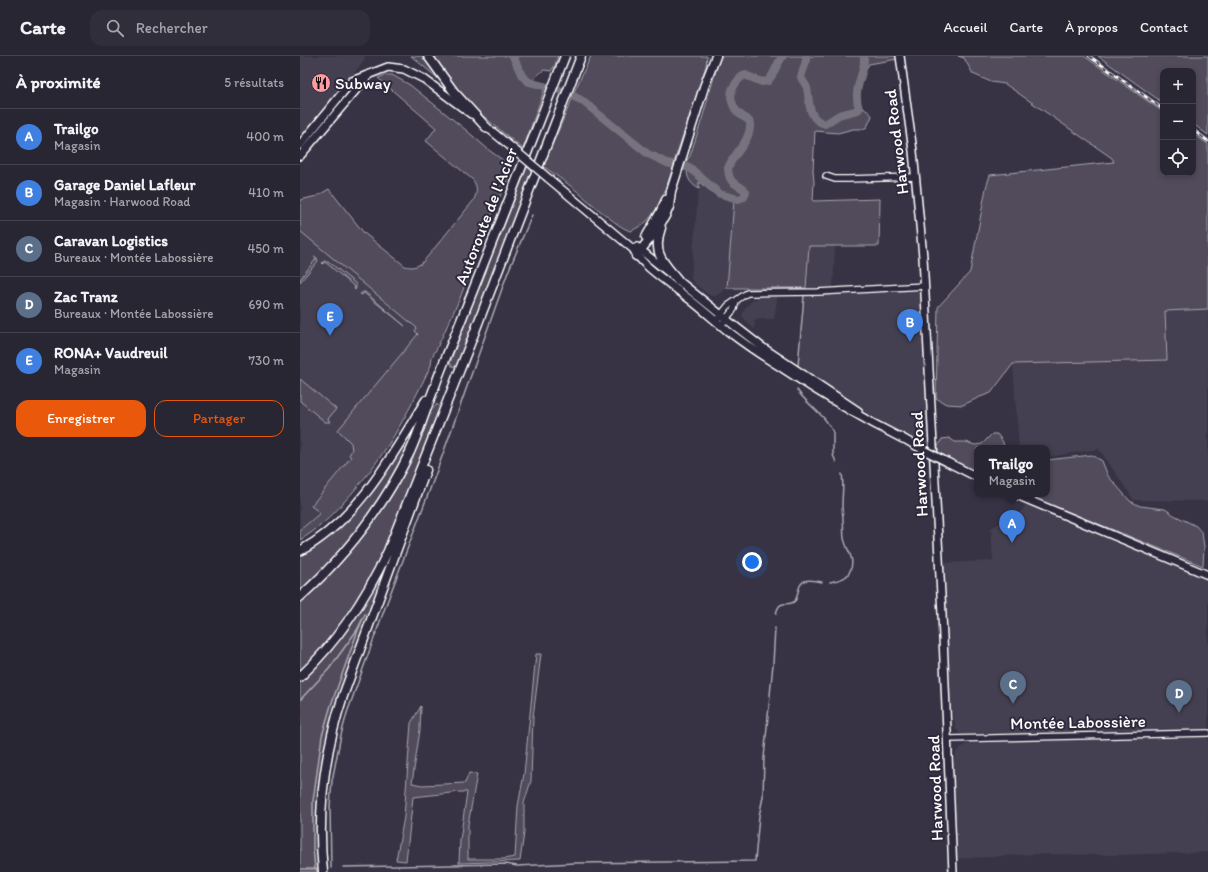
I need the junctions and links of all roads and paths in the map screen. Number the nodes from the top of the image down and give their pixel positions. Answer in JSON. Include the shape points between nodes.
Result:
{"nodes":[{"id":1,"x":428,"y":56,"type":"edge"},
{"id":2,"x":565,"y":56,"type":"edge"},
{"id":3,"x":581,"y":56,"type":"edge"},
{"id":4,"x":586,"y":56,"type":"edge"},
{"id":5,"x":711,"y":56,"type":"edge"},
{"id":6,"x":716,"y":56,"type":"edge"},
{"id":7,"x":900,"y":56,"type":"edge"},
{"id":8,"x":371,"y":73,"type":"junction"},
{"id":9,"x":704,"y":87,"type":"junction"},
{"id":10,"x":568,"y":88,"type":"junction"},
{"id":11,"x":486,"y":127,"type":"junction"},
{"id":12,"x":300,"y":145,"type":"edge"},
{"id":13,"x":300,"y":156,"type":"edge"},
{"id":14,"x":826,"y":176,"type":"dead end"},
{"id":15,"x":916,"y":178,"type":"junction"},
{"id":16,"x":671,"y":191,"type":"junction"},
{"id":17,"x":664,"y":220,"type":"junction"},
{"id":18,"x":637,"y":250,"type":"junction"},
{"id":19,"x":678,"y":280,"type":"junction"},
{"id":20,"x":925,"y":286,"type":"junction"},
{"id":21,"x":721,"y":320,"type":"junction"},
{"id":22,"x":470,"y":344,"type":"junction"},
{"id":23,"x":434,"y":387,"type":"junction"},
{"id":24,"x":974,"y":476,"type":"edge"},
{"id":25,"x":1021,"y":497,"type":"edge"},
{"id":26,"x":300,"y":551,"type":"edge"},
{"id":27,"x":1208,"y":575,"type":"edge"},
{"id":28,"x":300,"y":597,"type":"edge"},
{"id":29,"x":300,"y":677,"type":"edge"},
{"id":30,"x":1208,"y":733,"type":"edge"},
{"id":31,"x":948,"y":739,"type":"junction"},
{"id":32,"x":323,"y":872,"type":"edge"},
{"id":33,"x":953,"y":872,"type":"edge"}],
"edges":[{"from":1,"to":11,"type":"highway","via":[[448,85]]},
{"from":2,"to":23,"type":"highway","name":"Autoroute de l'Acier"},
{"from":3,"to":10,"type":"highway","name":"Autoroute de l'Acier"},
{"from":4,"to":10,"type":"highway"},
{"from":5,"to":9,"type":"highway"},
{"from":6,"to":9,"type":"highway"},
{"from":7,"to":15,"type":"main road","name":"Harwood Road"},
{"from":8,"to":11,"type":"main road","via":[[388,67],[404,69],[418,75]]},
{"from":8,"to":12,"type":"main road","via":[[352,81]]},
{"from":8,"to":13,"type":"main road"},
{"from":9,"to":16,"type":"highway"},
{"from":10,"to":22,"type":"highway","name":"Autoroute de l'Acier"},
{"from":11,"to":18,"type":"main road","bridge":true},
{"from":14,"to":15,"type":"street","via":[[835,179]]},
{"from":15,"to":20,"type":"main road","name":"Harwood Road"},
{"from":16,"to":17,"type":"highway"},
{"from":16,"to":18,"type":"highway","via":[[650,232]]},
{"from":17,"to":18,"type":"highway"},
{"from":17,"to":19,"type":"highway","via":[[658,237],[658,252]]},
{"from":18,"to":19,"type":"main road"},
{"from":18,"to":21,"type":"main road","via":[[664,280]]},
{"from":19,"to":21,"type":"main road"},
{"from":20,"to":21,"type":"street","via":[[753,293],[736,301],[734,309]]},
{"from":20,"to":31,"type":"main road","name":"Harwood Road"},
{"from":21,"to":24,"type":"main road","bridge":true,"via":[[903,439]]},
{"from":22,"to":29,"type":"highway","via":[[395,535],[377,574],[341,631]]},
{"from":22,"to":32,"type":"highway","via":[[338,711],[328,749],[323,787],[320,835]]},
{"from":23,"to":26,"type":"highway","via":[[372,485],[338,522]]},
{"from":23,"to":28,"type":"highway","via":[[416,438],[385,497],[345,552]]},
{"from":25,"to":27,"type":"main road"},
{"from":30,"to":31,"type":"street","name":"Montée Labossière"},
{"from":31,"to":33,"type":"main road","name":"Harwood Road"}]}
